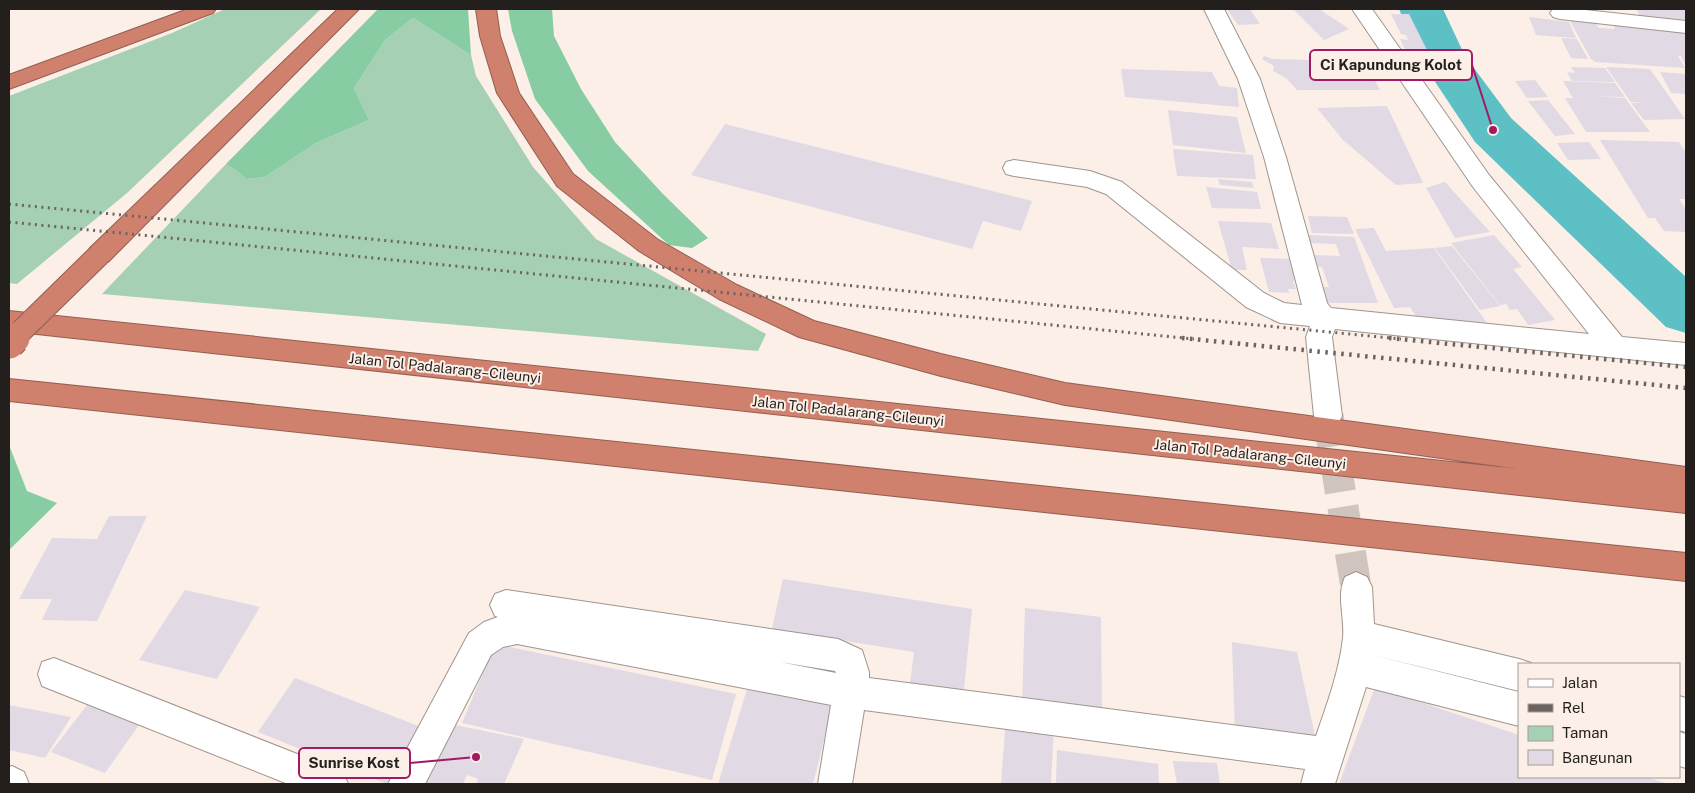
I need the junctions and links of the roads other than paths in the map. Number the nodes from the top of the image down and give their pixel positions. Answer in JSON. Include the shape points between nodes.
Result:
{"nodes":[{"id":1,"x":206,"y":9,"type":"edge"},
{"id":2,"x":349,"y":9,"type":"edge"},
{"id":3,"x":486,"y":9,"type":"edge"},
{"id":4,"x":1214,"y":9,"type":"edge"},
{"id":5,"x":1362,"y":9,"type":"edge"},
{"id":6,"x":1560,"y":13,"type":"dead end"},
{"id":7,"x":1686,"y":27,"type":"edge"},
{"id":8,"x":9,"y":82,"type":"edge"},
{"id":9,"x":1014,"y":168,"type":"dead end"},
{"id":10,"x":1325,"y":319,"type":"junction"},
{"id":11,"x":9,"y":321,"type":"edge"},
{"id":12,"x":9,"y":343,"type":"edge"},
{"id":13,"x":1615,"y":347,"type":"junction"},
{"id":14,"x":1677,"y":353,"type":"edge"},
{"id":15,"x":9,"y":390,"type":"edge"},
{"id":16,"x":1328,"y":416,"type":"tunnel mouth"},
{"id":17,"x":1686,"y":480,"type":"edge"},
{"id":18,"x":1686,"y":500,"type":"edge"},
{"id":19,"x":1686,"y":567,"type":"edge"},
{"id":20,"x":1356,"y":587,"type":"tunnel mouth"},
{"id":21,"x":506,"y":605,"type":"dead end"},
{"id":22,"x":1357,"y":652,"type":"junction"},
{"id":23,"x":54,"y":674,"type":"dead end"},
{"id":24,"x":1518,"y":675,"type":"edge"},
{"id":25,"x":850,"y":692,"type":"junction"},
{"id":26,"x":1518,"y":709,"type":"edge"},
{"id":27,"x":1324,"y":770,"type":"edge"},
{"id":28,"x":331,"y":784,"type":"edge"},
{"id":29,"x":406,"y":784,"type":"edge"},
{"id":30,"x":835,"y":784,"type":"edge"}],
"edges":[{"from":1,"to":8,"type":"highway"},
{"from":2,"to":12,"type":"highway","bridge":true},
{"from":3,"to":17,"type":"highway","via":[[490,36],[508,93],[565,180],[648,245],[728,292],[808,330],[1065,394]]},
{"from":4,"to":10,"type":"street","via":[[1249,79],[1275,157],[1315,307]]},
{"from":5,"to":13,"type":"street","via":[[1481,181]]},
{"from":6,"to":7,"type":"street"},
{"from":9,"to":10,"type":"street","via":[[1090,180],[1114,188],[1255,300],[1280,313]]},
{"from":10,"to":13,"type":"street"},
{"from":10,"to":16,"type":"street","via":[[1319,336]]},
{"from":11,"to":18,"type":"highway","name":"Jalan Tol Padalarang–Cileunyi"},
{"from":13,"to":14,"type":"street"},
{"from":15,"to":19,"type":"highway"},
{"from":20,"to":22,"type":"street"},
{"from":21,"to":25,"type":"street","via":[[838,655],[850,661],[853,672]]},
{"from":22,"to":24,"type":"street"},
{"from":22,"to":26,"type":"street"},
{"from":22,"to":27,"type":"street"},
{"from":23,"to":28,"type":"street"},
{"from":25,"to":27,"type":"street"},
{"from":25,"to":29,"type":"street","via":[[516,628],[495,633],[480,644]]},
{"from":25,"to":30,"type":"street"}]}
